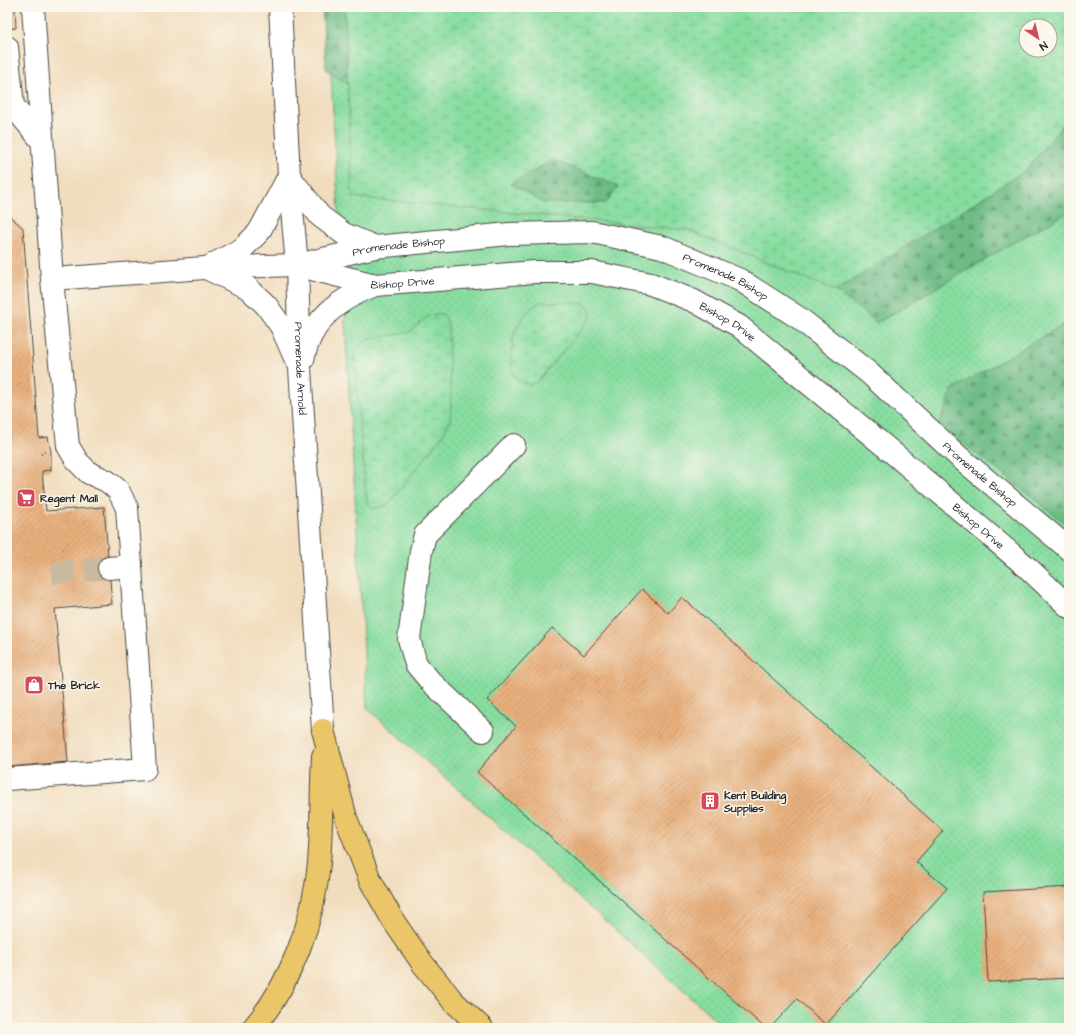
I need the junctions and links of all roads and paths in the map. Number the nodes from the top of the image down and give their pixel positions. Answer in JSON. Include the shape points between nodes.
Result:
{"nodes":[{"id":1,"x":33,"y":7,"type":"edge"},
{"id":2,"x":280,"y":7,"type":"edge"},
{"id":3,"x":7,"y":46,"type":"edge"},
{"id":4,"x":42,"y":141,"type":"junction"},
{"id":5,"x":289,"y":176,"type":"junction"},
{"id":6,"x":375,"y":247,"type":"junction"},
{"id":7,"x":296,"y":266,"type":"junction"},
{"id":8,"x":205,"y":268,"type":"junction"},
{"id":9,"x":52,"y":279,"type":"junction"},
{"id":10,"x":375,"y":285,"type":"junction"},
{"id":11,"x":300,"y":368,"type":"junction"},
{"id":12,"x":514,"y":445,"type":"dead end"},
{"id":13,"x":1069,"y":549,"type":"edge"},
{"id":14,"x":131,"y":566,"type":"junction"},
{"id":15,"x":109,"y":568,"type":"tunnel mouth"},
{"id":16,"x":1069,"y":607,"type":"edge"},
{"id":17,"x":323,"y":730,"type":"junction"},
{"id":18,"x":483,"y":731,"type":"dead end"},
{"id":19,"x":7,"y":779,"type":"edge"},
{"id":20,"x":253,"y":1028,"type":"edge"},
{"id":21,"x":482,"y":1028,"type":"edge"}],
"edges":[{"from":1,"to":4,"type":"street"},
{"from":2,"to":5,"type":"street","name":"Promenade Arnold"},
{"from":3,"to":4,"type":"street","via":[[12,106]]},
{"from":4,"to":9,"type":"street"},
{"from":5,"to":6,"type":"street","via":[[320,216],[344,234]]},
{"from":5,"to":7,"type":"street","name":"Promenade Arnold"},
{"from":5,"to":8,"type":"street","via":[[259,232],[242,250]]},
{"from":6,"to":7,"type":"street","name":"Promenade Bishop"},
{"from":6,"to":13,"type":"street","name":"Promenade Bishop","via":[[509,234],[592,232],[662,246],[740,280],[799,318],[869,373],[958,456]]},
{"from":7,"to":8,"type":"street"},
{"from":7,"to":10,"type":"street","name":"Bishop Drive"},
{"from":7,"to":11,"type":"street","name":"Promenade Arnold"},
{"from":8,"to":9,"type":"street"},
{"from":8,"to":11,"type":"street","via":[[248,288],[266,305],[281,326]]},
{"from":9,"to":14,"type":"street","via":[[68,446],[77,461],[89,473],[108,481],[118,490],[127,508]]},
{"from":10,"to":11,"type":"street","via":[[338,303],[322,319],[311,336]]},
{"from":10,"to":16,"type":"street","name":"Bishop Drive","via":[[535,272],[592,272],[651,284],[694,301],[739,326],[1028,568]]},
{"from":11,"to":17,"type":"street","name":"Promenade Arnold"},
{"from":12,"to":18,"type":"street","via":[[425,535],[409,639],[416,664],[431,682]]},
{"from":14,"to":15,"type":"street"},
{"from":14,"to":19,"type":"street","via":[[145,769]]},
{"from":17,"to":20,"type":"highway","via":[[319,863],[313,902],[304,939],[286,978],[262,1018]]},
{"from":17,"to":21,"type":"highway","via":[[346,818],[370,880],[394,922],[423,964],[453,1001]]}]}
